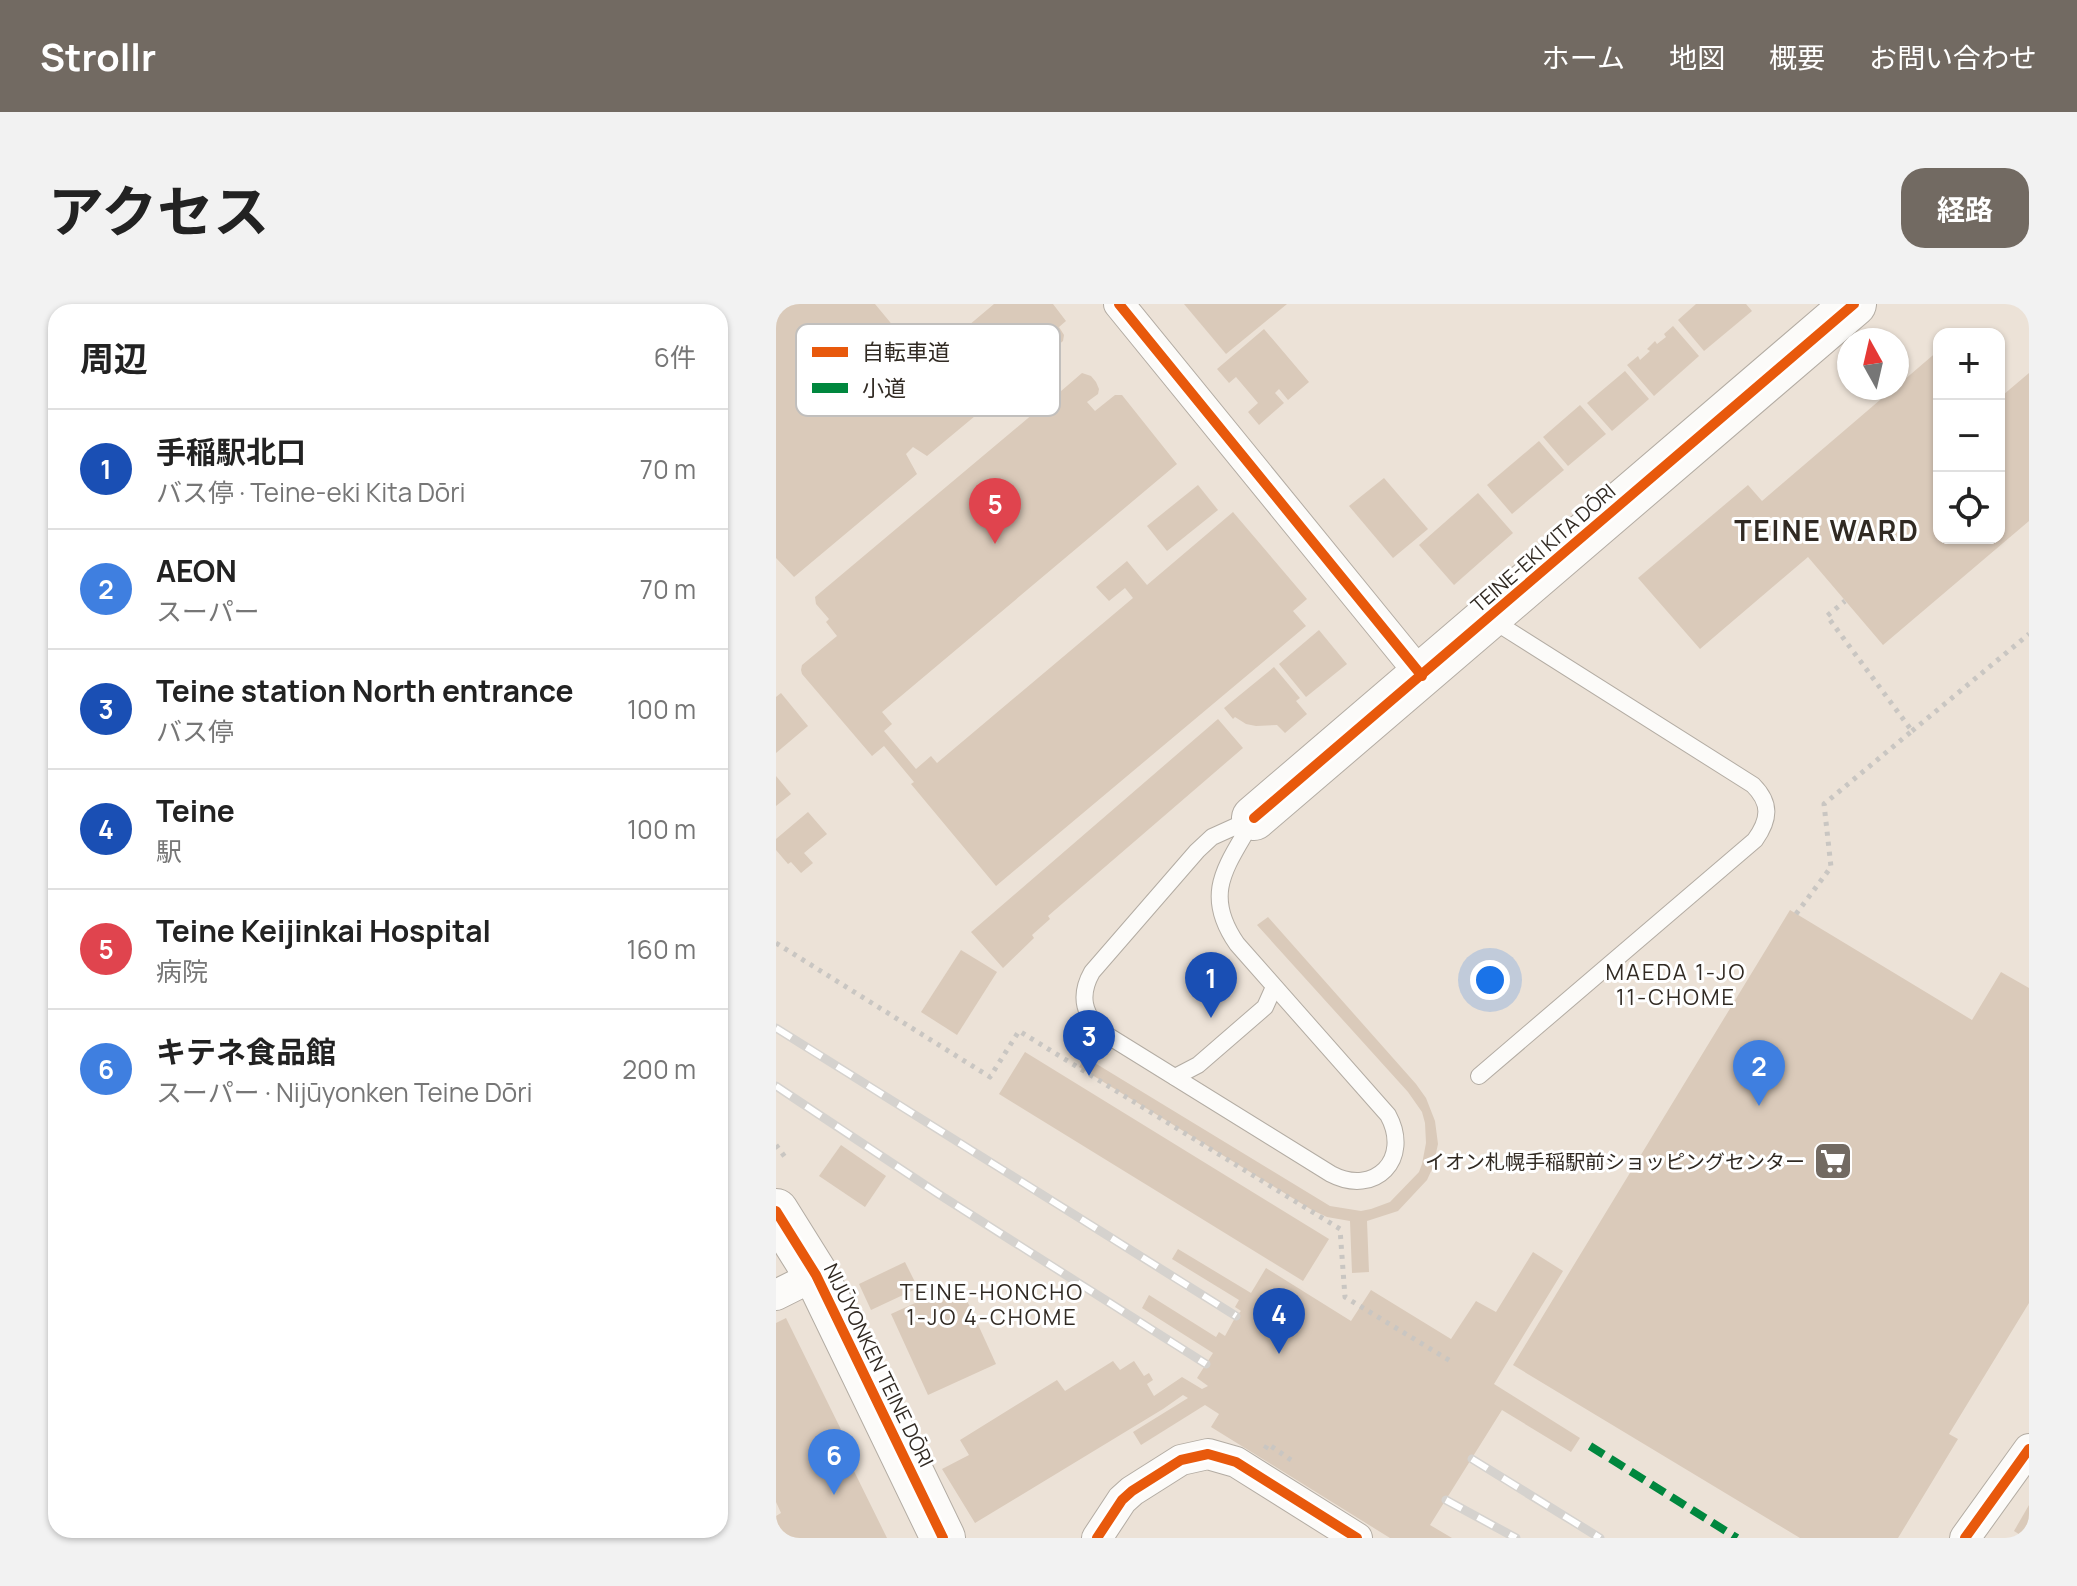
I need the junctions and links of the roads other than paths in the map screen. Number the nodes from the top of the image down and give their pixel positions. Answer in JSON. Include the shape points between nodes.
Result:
{"nodes":[{"id":1,"x":1119,"y":304,"type":"edge"},
{"id":2,"x":1854,"y":304,"type":"edge"},
{"id":3,"x":1489,"y":618,"type":"junction"},
{"id":4,"x":1422,"y":676,"type":"junction"},
{"id":5,"x":1254,"y":818,"type":"junction"},
{"id":6,"x":1274,"y":987,"type":"junction"},
{"id":7,"x":1479,"y":1076,"type":"dead end"},
{"id":8,"x":1175,"y":1077,"type":"junction"},
{"id":9,"x":776,"y":1211,"type":"edge"},
{"id":10,"x":816,"y":1275,"type":"junction"},
{"id":11,"x":776,"y":1295,"type":"edge"},
{"id":12,"x":2029,"y":1449,"type":"edge"},
{"id":13,"x":943,"y":1538,"type":"edge"},
{"id":14,"x":1097,"y":1538,"type":"edge"},
{"id":15,"x":1357,"y":1538,"type":"edge"},
{"id":16,"x":1965,"y":1538,"type":"edge"}],
"edges":[{"from":1,"to":4,"type":"street"},
{"from":2,"to":3,"type":"street","name":"TEINE-EKI KITA DŌRI"},
{"from":3,"to":4,"type":"street","name":"TEINE-EKI KITA DŌRI"},
{"from":3,"to":7,"type":"lane","via":[[1753,785],[1763,794],[1766,819],[1755,840]]},
{"from":4,"to":5,"type":"street","name":"TEINE-EKI KITA DŌRI"},
{"from":5,"to":6,"type":"lane","via":[[1225,870],[1220,913],[1225,928]]},
{"from":5,"to":8,"type":"lane","via":[[1212,837],[1197,851],[1086,983],[1084,1006],[1094,1024]]},
{"from":6,"to":8,"type":"lane","via":[[1265,1007],[1198,1065]]},
{"from":6,"to":8,"type":"lane","via":[[1388,1115],[1397,1142],[1385,1170],[1363,1181],[1341,1179]]},
{"from":9,"to":10,"type":"street","name":"NIJŪYONKEN TEINE DŌRI"},
{"from":10,"to":11,"type":"street"},
{"from":10,"to":13,"type":"street","name":"NIJŪYONKEN TEINE DŌRI"},
{"from":12,"to":16,"type":"street"},
{"from":14,"to":15,"type":"street","via":[[1132,1491],[1181,1460],[1208,1454],[1236,1462]]}]}
